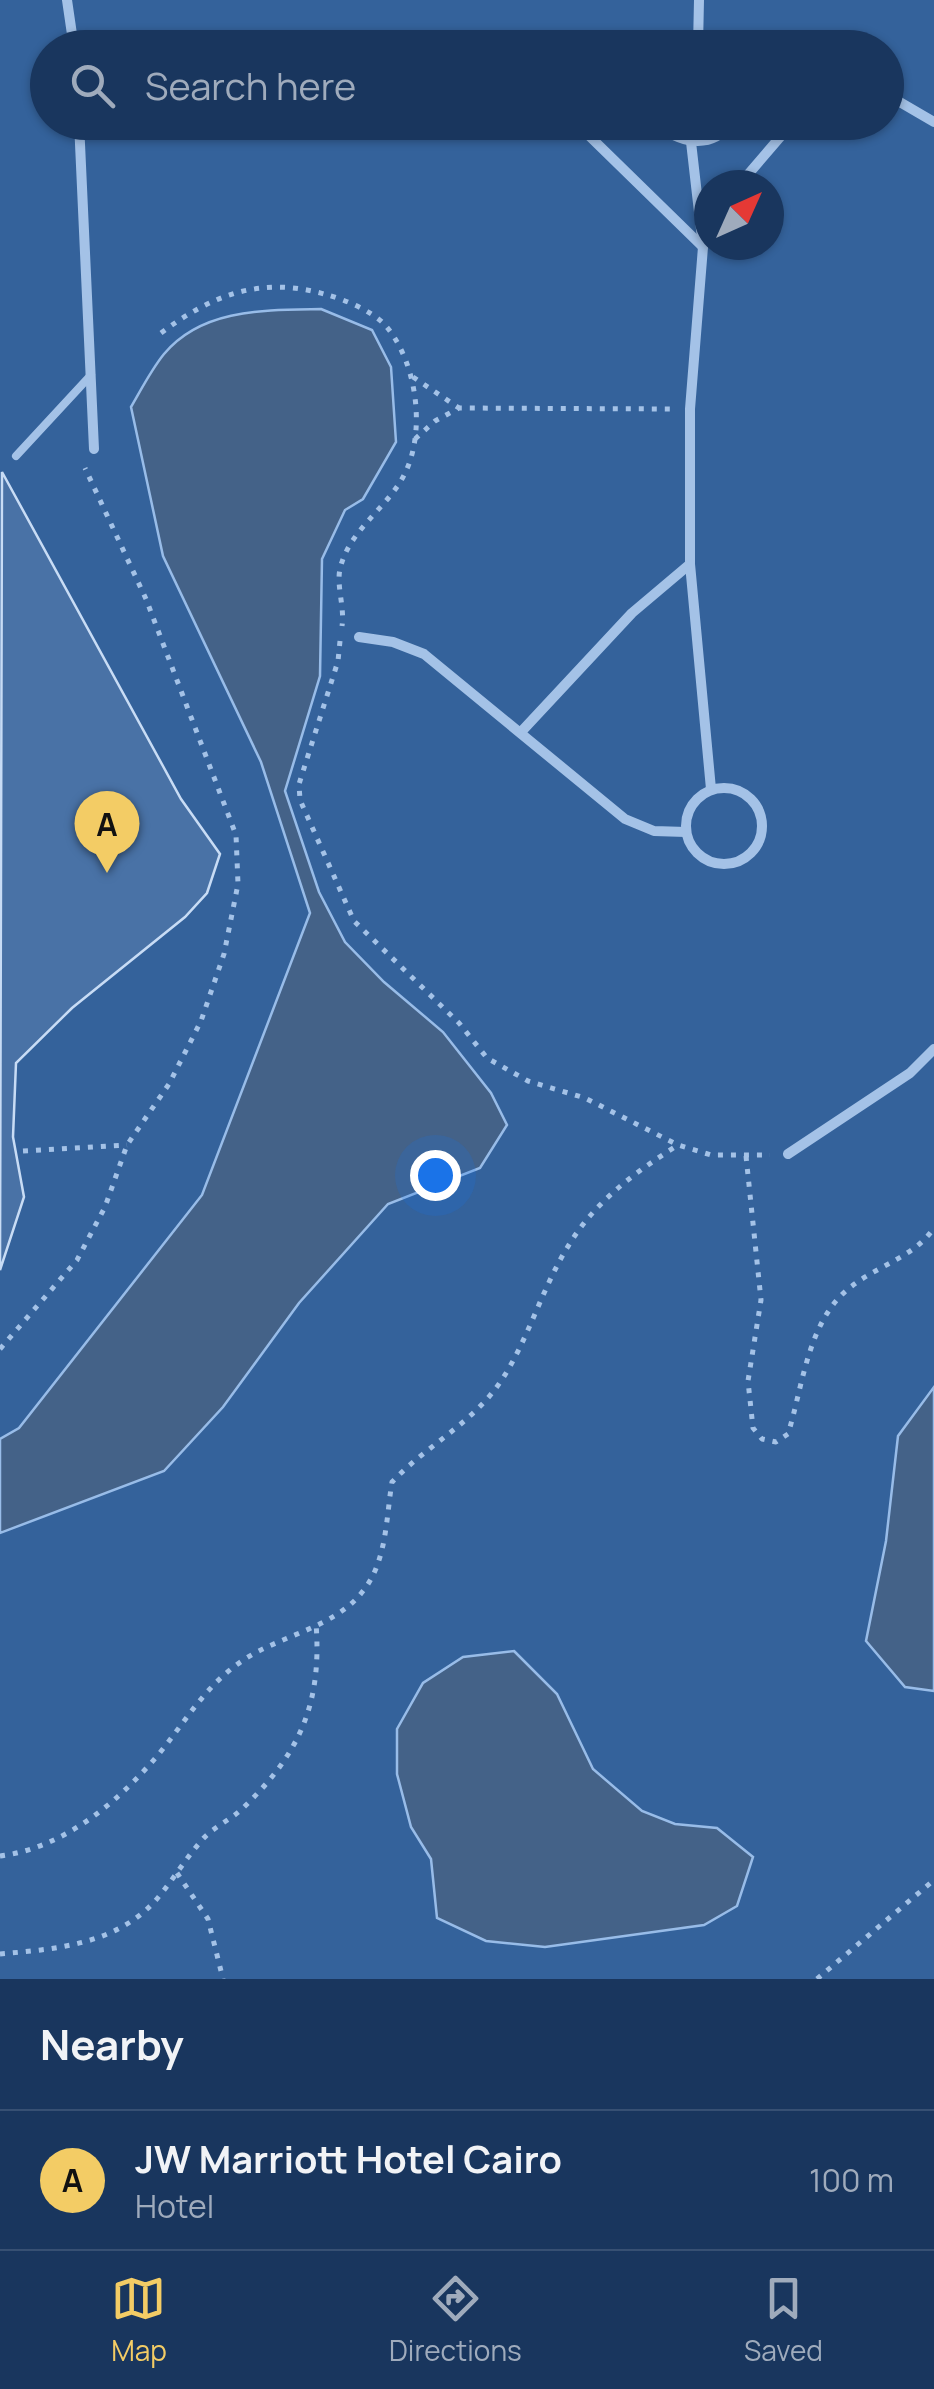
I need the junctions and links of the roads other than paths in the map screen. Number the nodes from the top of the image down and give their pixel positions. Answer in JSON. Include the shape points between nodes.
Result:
{"nodes":[{"id":1,"x":67,"y":0,"type":"edge"},
{"id":2,"x":699,"y":0,"type":"edge"},
{"id":3,"x":71,"y":30,"type":"edge"},
{"id":4,"x":698,"y":30,"type":"edge"},
{"id":5,"x":904,"y":104,"type":"edge"},
{"id":6,"x":934,"y":122,"type":"edge"},
{"id":7,"x":81,"y":140,"type":"edge"},
{"id":8,"x":595,"y":140,"type":"edge"},
{"id":9,"x":684,"y":140,"type":"edge"},
{"id":10,"x":710,"y":140,"type":"edge"},
{"id":11,"x":778,"y":140,"type":"edge"},
{"id":12,"x":691,"y":142,"type":"junction"},
{"id":13,"x":695,"y":170,"type":"edge"},
{"id":14,"x":752,"y":170,"type":"edge"},
{"id":15,"x":694,"y":231,"type":"edge"},
{"id":16,"x":704,"y":260,"type":"edge"},
{"id":17,"x":92,"y":372,"type":"junction"},
{"id":18,"x":94,"y":448,"type":"dead end"},
{"id":19,"x":16,"y":456,"type":"dead end"},
{"id":20,"x":690,"y":564,"type":"junction"},
{"id":21,"x":359,"y":637,"type":"dead end"},
{"id":22,"x":520,"y":732,"type":"junction"},
{"id":23,"x":711,"y":789,"type":"junction"},
{"id":24,"x":686,"y":832,"type":"junction"},
{"id":25,"x":934,"y":1050,"type":"edge"},
{"id":26,"x":788,"y":1154,"type":"road end"}],
"edges":[{"from":1,"to":3,"type":"street"},
{"from":2,"to":4,"type":"street"},
{"from":5,"to":6,"type":"street"},
{"from":7,"to":17,"type":"street"},
{"from":8,"to":15,"type":"street"},
{"from":9,"to":12,"type":"street"},
{"from":10,"to":12,"type":"street"},
{"from":11,"to":14,"type":"street"},
{"from":12,"to":13,"type":"street"},
{"from":16,"to":20,"type":"street","via":[[690,408]]},
{"from":17,"to":18,"type":"street"},
{"from":17,"to":19,"type":"lane"},
{"from":20,"to":22,"type":"street","via":[[632,613]]},
{"from":20,"to":23,"type":"street"},
{"from":21,"to":22,"type":"street","via":[[424,654]]},
{"from":22,"to":24,"type":"street","via":[[625,818],[654,831]]},
{"from":23,"to":24,"type":"street","via":[[690,806]]},
{"from":23,"to":24,"type":"street","via":[[738,790],[758,807],[757,846],[723,864],[699,855]]},
{"from":25,"to":26,"type":"street"}]}
